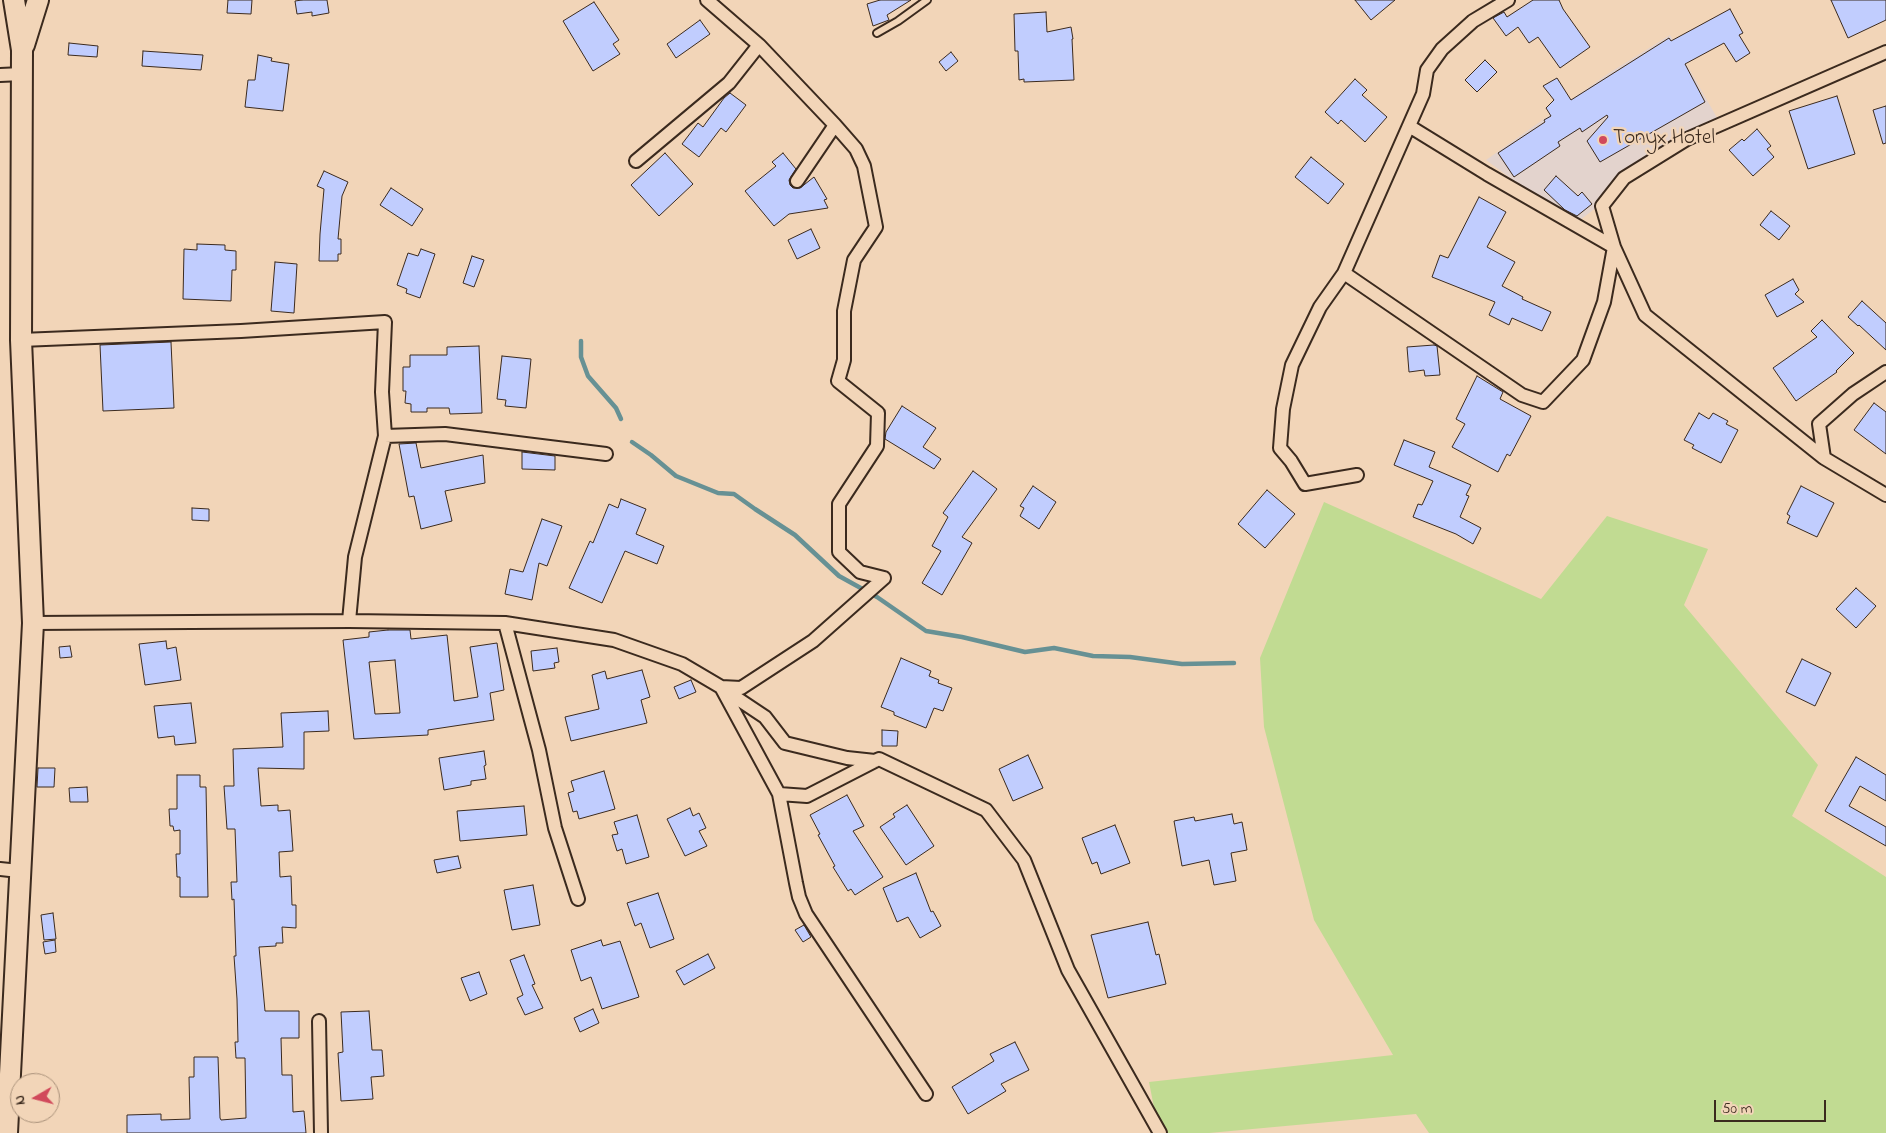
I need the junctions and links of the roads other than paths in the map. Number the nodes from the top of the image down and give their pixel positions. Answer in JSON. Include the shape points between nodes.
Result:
{"nodes":[{"id":1,"x":14,"y":0,"type":"edge"},
{"id":2,"x":38,"y":0,"type":"edge"},
{"id":3,"x":707,"y":0,"type":"edge"},
{"id":4,"x":927,"y":0,"type":"edge"},
{"id":5,"x":1508,"y":0,"type":"edge"},
{"id":6,"x":877,"y":32,"type":"dead end"},
{"id":7,"x":759,"y":45,"type":"junction"},
{"id":8,"x":22,"y":50,"type":"junction"},
{"id":9,"x":1886,"y":52,"type":"edge"},
{"id":10,"x":22,"y":74,"type":"junction"},
{"id":11,"x":0,"y":75,"type":"edge"},
{"id":12,"x":835,"y":125,"type":"junction"},
{"id":13,"x":1409,"y":126,"type":"junction"},
{"id":14,"x":636,"y":161,"type":"dead end"},
{"id":15,"x":798,"y":182,"type":"dead end"},
{"id":16,"x":1614,"y":247,"type":"junction"},
{"id":17,"x":1344,"y":273,"type":"junction"},
{"id":18,"x":21,"y":340,"type":"junction"},
{"id":19,"x":1886,"y":372,"type":"edge"},
{"id":20,"x":384,"y":436,"type":"junction"},
{"id":21,"x":606,"y":454,"type":"dead end"},
{"id":22,"x":1824,"y":458,"type":"junction"},
{"id":23,"x":1357,"y":475,"type":"dead end"},
{"id":24,"x":1886,"y":495,"type":"edge"},
{"id":25,"x":349,"y":621,"type":"junction"},
{"id":26,"x":506,"y":623,"type":"junction"},
{"id":27,"x":32,"y":624,"type":"junction"},
{"id":28,"x":721,"y":687,"type":"junction"},
{"id":29,"x":875,"y":761,"type":"junction"},
{"id":30,"x":779,"y":794,"type":"junction"},
{"id":31,"x":9,"y":870,"type":"edge"},
{"id":32,"x":578,"y":899,"type":"dead end"},
{"id":33,"x":6,"y":1000,"type":"edge"},
{"id":34,"x":319,"y":1021,"type":"dead end"},
{"id":35,"x":926,"y":1094,"type":"dead end"},
{"id":36,"x":7,"y":1133,"type":"edge"},
{"id":37,"x":322,"y":1133,"type":"edge"},
{"id":38,"x":1160,"y":1133,"type":"edge"}],
"edges":[{"from":1,"to":8,"type":"main road"},
{"from":2,"to":8,"type":"main road"},
{"from":3,"to":7,"type":"street"},
{"from":4,"to":6,"type":"lane"},
{"from":5,"to":13,"type":"street","via":[[1473,21],[1442,49],[1427,70],[1423,94]]},
{"from":7,"to":12,"type":"street"},
{"from":7,"to":14,"type":"street","via":[[729,83]]},
{"from":8,"to":10,"type":"main road"},
{"from":9,"to":16,"type":"street","via":[[1687,139],[1624,178],[1602,206]]},
{"from":10,"to":11,"type":"street"},
{"from":10,"to":18,"type":"main road"},
{"from":12,"to":15,"type":"street"},
{"from":12,"to":28,"type":"street","via":[[856,149],[864,166],[876,227],[854,260],[844,311],[844,360],[838,381],[878,413],[877,446],[838,504],[839,552],[860,572],[884,578],[813,641],[741,688]]},
{"from":13,"to":16,"type":"street"},
{"from":13,"to":17,"type":"street"},
{"from":16,"to":17,"type":"street","via":[[1604,302],[1584,360],[1543,402],[1522,394]]},
{"from":16,"to":22,"type":"street","via":[[1645,315]]},
{"from":17,"to":23,"type":"street","via":[[1320,307],[1292,365],[1283,409],[1280,448],[1304,484]]},
{"from":18,"to":20,"type":"street","via":[[385,322]]},
{"from":18,"to":27,"type":"main road"},
{"from":19,"to":22,"type":"street","via":[[1852,394],[1819,424]]},
{"from":20,"to":21,"type":"street","via":[[445,434]]},
{"from":20,"to":25,"type":"street","via":[[355,557]]},
{"from":22,"to":24,"type":"street"},
{"from":25,"to":26,"type":"street"},
{"from":25,"to":27,"type":"street"},
{"from":26,"to":28,"type":"street","via":[[614,640],[682,664]]},
{"from":26,"to":32,"type":"street","via":[[539,750],[555,828]]},
{"from":27,"to":31,"type":"main road"},
{"from":28,"to":29,"type":"street","via":[[765,717],[785,743],[847,758]]},
{"from":28,"to":30,"type":"street"},
{"from":29,"to":30,"type":"street","via":[[807,796]]},
{"from":29,"to":38,"type":"street","via":[[879,758],[986,810],[1024,860],[1068,970]]},
{"from":30,"to":35,"type":"street","via":[[796,883],[806,914]]},
{"from":31,"to":33,"type":"main road"},
{"from":33,"to":36,"type":"main road"},
{"from":34,"to":37,"type":"street"}]}
